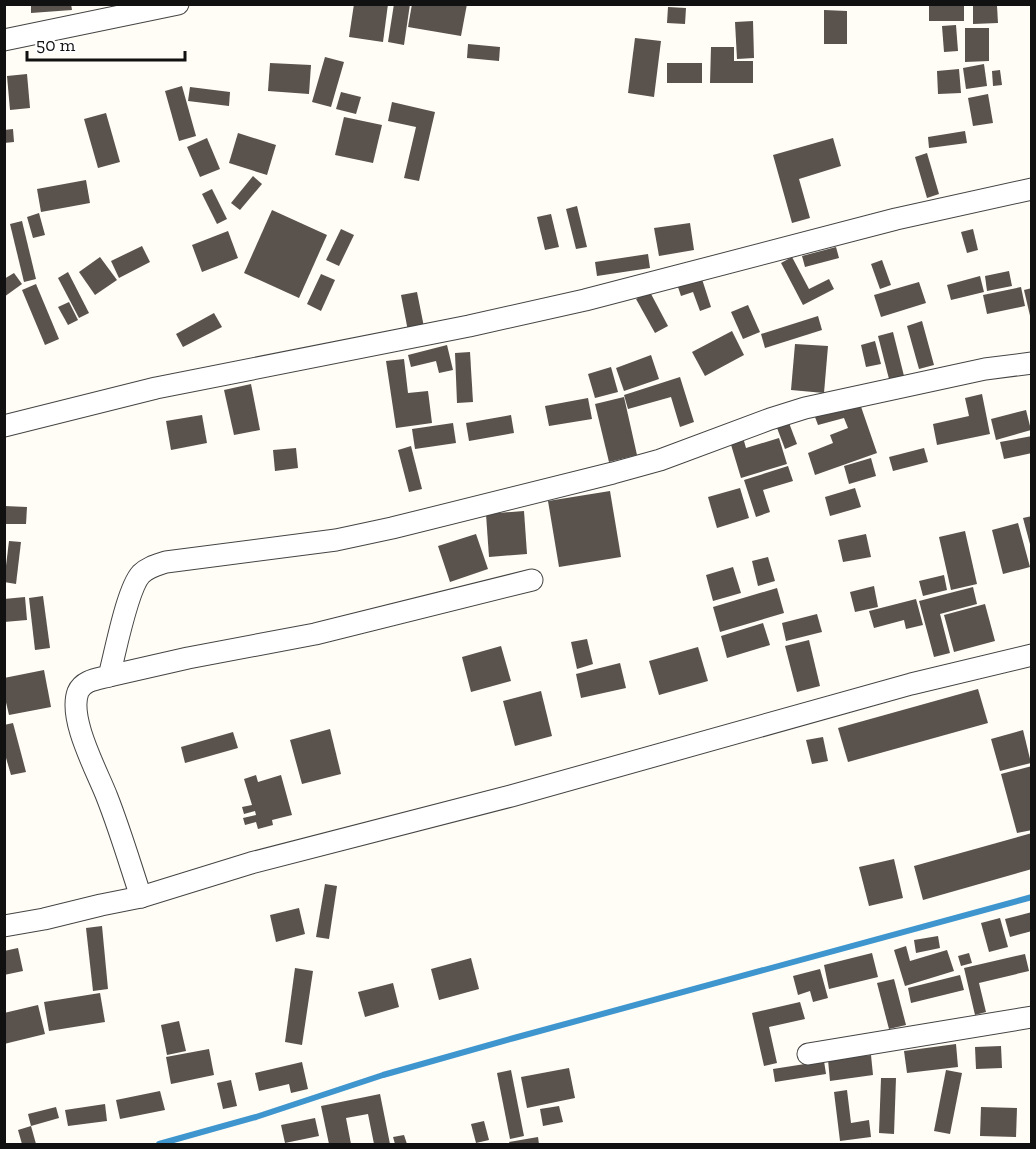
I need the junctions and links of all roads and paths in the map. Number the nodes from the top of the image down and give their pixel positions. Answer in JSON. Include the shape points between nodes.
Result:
{"nodes":[{"id":1,"x":178,"y":4,"type":"edge"},
{"id":2,"x":4,"y":40,"type":"edge"},
{"id":3,"x":1032,"y":189,"type":"edge"},
{"id":4,"x":1032,"y":363,"type":"edge"},
{"id":5,"x":4,"y":426,"type":"edge"},
{"id":6,"x":532,"y":580,"type":"dead end"},
{"id":7,"x":1032,"y":655,"type":"edge"},
{"id":8,"x":109,"y":676,"type":"junction"},
{"id":9,"x":141,"y":897,"type":"junction"},
{"id":10,"x":4,"y":926,"type":"edge"},
{"id":11,"x":1032,"y":1017,"type":"edge"},
{"id":12,"x":808,"y":1054,"type":"dead end"}],
"edges":[{"from":1,"to":2,"type":"street"},
{"from":3,"to":5,"type":"street","via":[[896,219],[585,300],[156,388]]},
{"from":4,"to":8,"type":"street","via":[[985,369],[805,408],[660,460],[392,528],[150,567],[132,587]]},
{"from":6,"to":8,"type":"street","via":[[315,634]]},
{"from":7,"to":9,"type":"street","via":[[911,684],[490,802],[250,863]]},
{"from":8,"to":9,"type":"street","via":[[86,682],[78,692],[79,728],[108,797]]},
{"from":9,"to":10,"type":"street"},
{"from":11,"to":12,"type":"street"}]}
